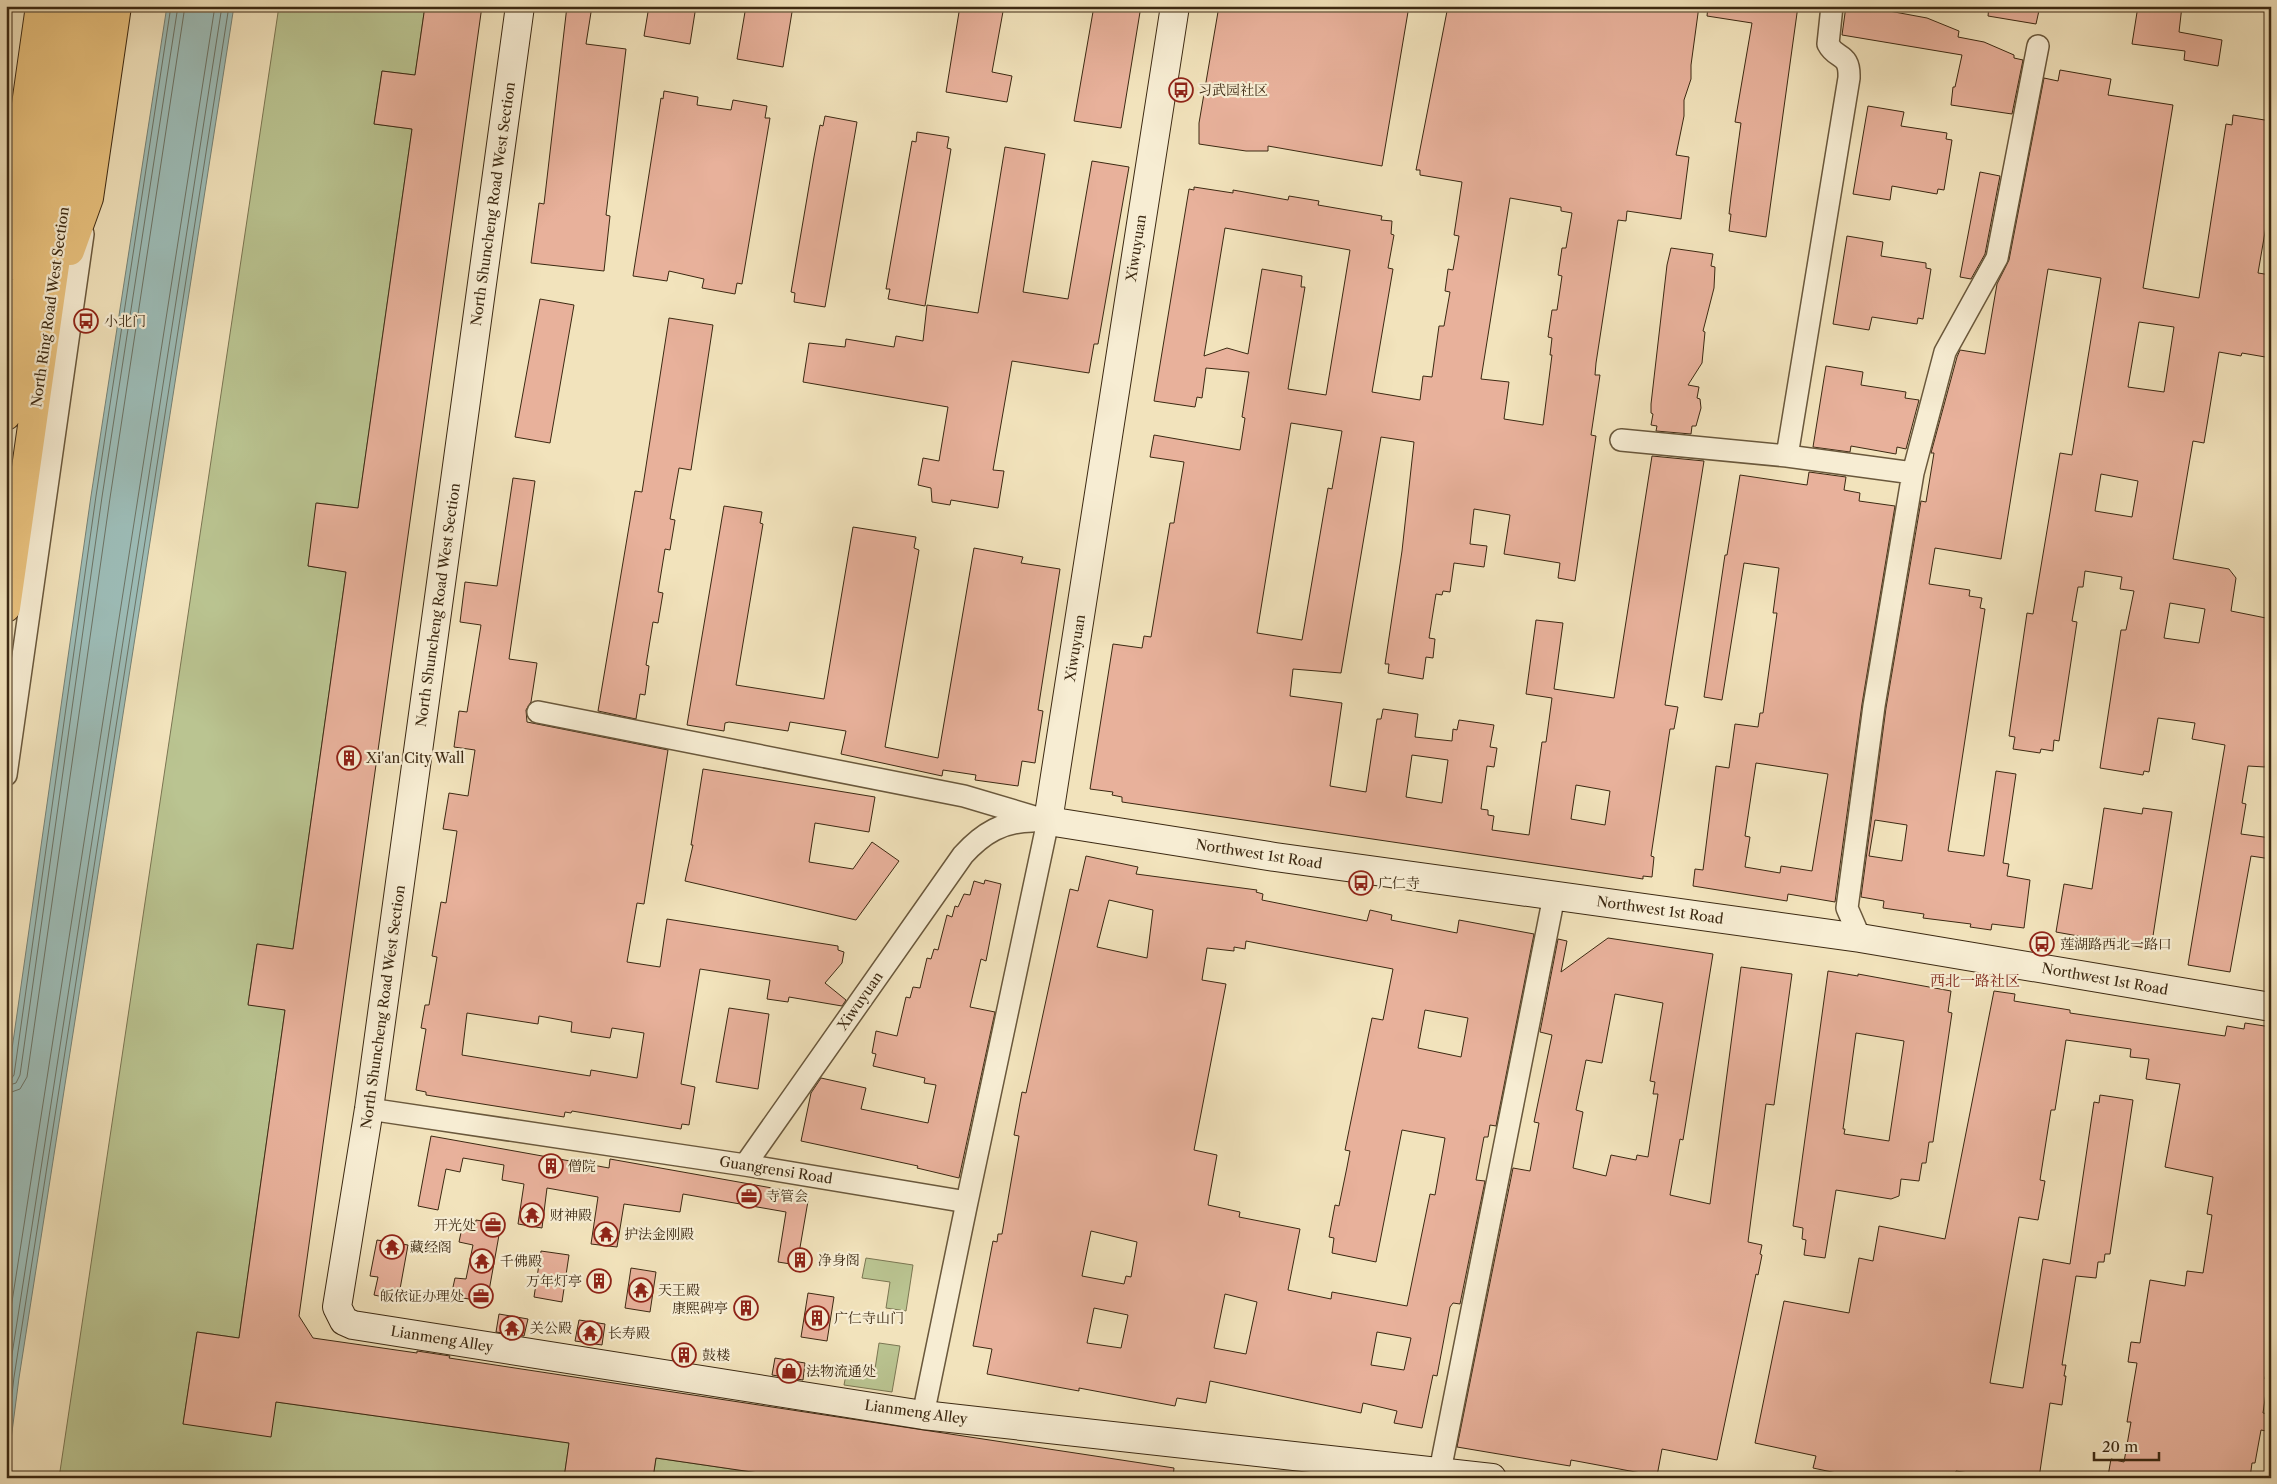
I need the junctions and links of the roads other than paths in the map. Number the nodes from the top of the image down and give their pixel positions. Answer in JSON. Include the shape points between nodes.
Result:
{"nodes":[{"id":1,"x":40,"y":6,"type":"edge"},
{"id":2,"x":66,"y":6,"type":"edge"},
{"id":3,"x":92,"y":6,"type":"edge"},
{"id":4,"x":118,"y":6,"type":"edge"},
{"id":5,"x":520,"y":6,"type":"edge"},
{"id":6,"x":1175,"y":6,"type":"edge"},
{"id":7,"x":1832,"y":6,"type":"edge"},
{"id":8,"x":2038,"y":46,"type":"dead end"},
{"id":9,"x":14,"y":189,"type":"junction"},
{"id":10,"x":77,"y":198,"type":"junction"},
{"id":11,"x":6,"y":244,"type":"edge"},
{"id":12,"x":60,"y":313,"type":"junction"},
{"id":13,"x":8,"y":403,"type":"edge"},
{"id":14,"x":1621,"y":440,"type":"dead end"},
{"id":15,"x":1787,"y":456,"type":"junction"},
{"id":16,"x":1912,"y":473,"type":"junction"},
{"id":17,"x":6,"y":608,"type":"edge"},
{"id":18,"x":538,"y":712,"type":"dead end"},
{"id":19,"x":6,"y":775,"type":"edge"},
{"id":20,"x":1048,"y":821,"type":"junction"},
{"id":21,"x":1554,"y":896,"type":"junction"},
{"id":22,"x":1860,"y":938,"type":"junction"},
{"id":23,"x":2271,"y":1007,"type":"edge"},
{"id":24,"x":369,"y":1109,"type":"junction"},
{"id":25,"x":745,"y":1165,"type":"junction"},
{"id":26,"x":967,"y":1202,"type":"junction"},
{"id":27,"x":344,"y":1321,"type":"joint"},
{"id":28,"x":923,"y":1414,"type":"junction"},
{"id":29,"x":1440,"y":1471,"type":"junction"},
{"id":30,"x":1492,"y":1478,"type":"edge"}],
"edges":[{"from":1,"to":9,"type":"main road"},
{"from":2,"to":13,"type":"main road","name":"North Ring Road West Section"},
{"from":3,"to":10,"type":"main road","name":"North Ring Road West Section"},
{"from":4,"to":10,"type":"main road"},
{"from":5,"to":24,"type":"street","name":"North Shuncheng Road West Section"},
{"from":6,"to":20,"type":"street","name":"Xiwuyuan"},
{"from":7,"to":15,"type":"street","via":[[1828,44],[1845,59],[1849,78]]},
{"from":8,"to":16,"type":"street","via":[[1997,258],[1945,352]]},
{"from":9,"to":11,"type":"street"},
{"from":9,"to":13,"type":"main road"},
{"from":10,"to":12,"type":"main road","name":"North Ring Road West Section"},
{"from":10,"to":12,"type":"main road"},
{"from":12,"to":17,"type":"main road","name":"North Ring Road West Section"},
{"from":12,"to":19,"type":"street"},
{"from":14,"to":15,"type":"street"},
{"from":15,"to":16,"type":"street"},
{"from":16,"to":22,"type":"street","via":[[1874,706],[1847,908]]},
{"from":18,"to":20,"type":"street","via":[[964,796]]},
{"from":20,"to":21,"type":"street","name":"Northwest 1st Road"},
{"from":20,"to":25,"type":"street","name":"Xiwuyuan","via":[[1018,821],[1003,825],[987,832],[963,855]]},
{"from":20,"to":26,"type":"street"},
{"from":21,"to":22,"type":"street","name":"Northwest 1st Road"},
{"from":21,"to":29,"type":"street"},
{"from":22,"to":23,"type":"street","name":"Northwest 1st Road"},
{"from":24,"to":25,"type":"street","name":"Guangrensi Road"},
{"from":24,"to":27,"type":"street","name":"North Shuncheng Road West Section","via":[[337,1307]]},
{"from":25,"to":26,"type":"street","name":"Guangrensi Road"},
{"from":26,"to":28,"type":"street"},
{"from":27,"to":28,"type":"street","name":"Lianmeng Alley","via":[[353,1326]]},
{"from":28,"to":29,"type":"street","name":"Lianmeng Alley"},
{"from":29,"to":30,"type":"street","name":"Lianmeng Alley"}]}
